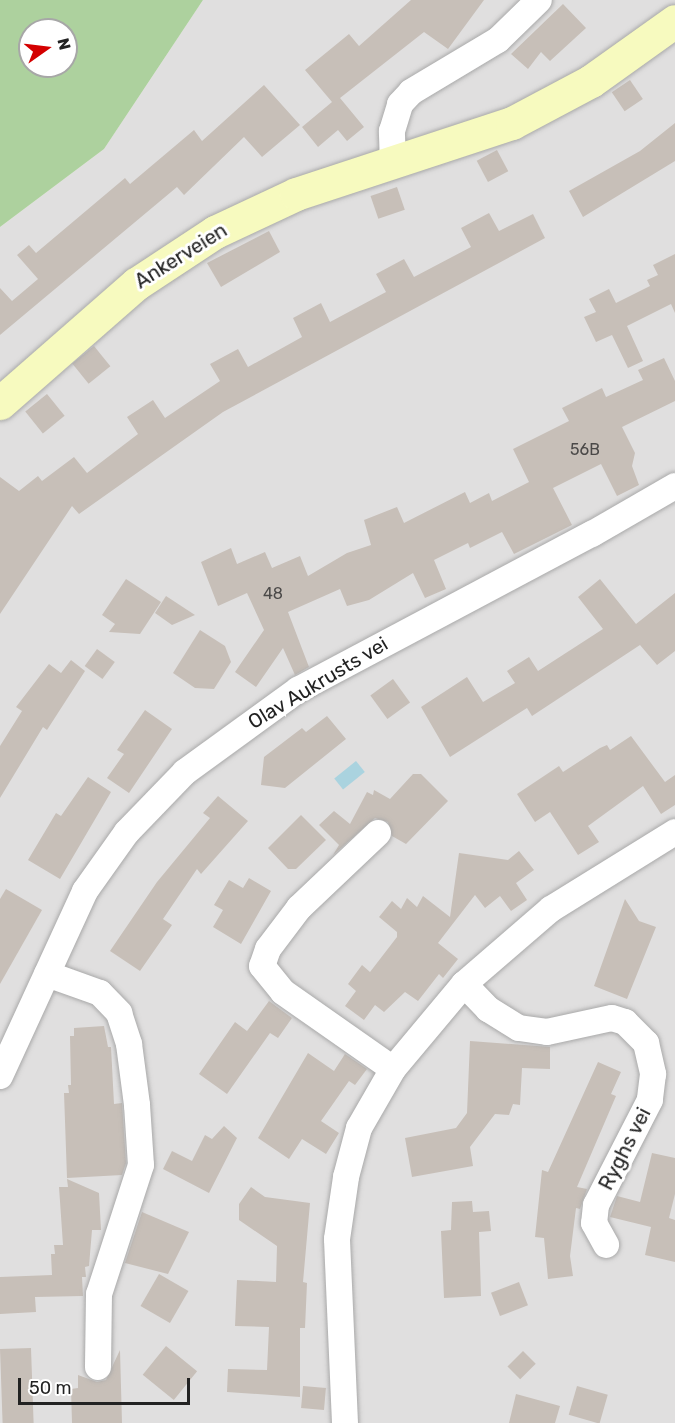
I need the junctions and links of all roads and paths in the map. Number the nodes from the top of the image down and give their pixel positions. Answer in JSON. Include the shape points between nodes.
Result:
{"nodes":[{"id":1,"x":539,"y":0,"type":"edge"},
{"id":2,"x":675,"y":21,"type":"edge"},
{"id":3,"x":393,"y":164,"type":"junction"},
{"id":4,"x":0,"y":403,"type":"edge"},
{"id":5,"x":675,"y":486,"type":"edge"},
{"id":6,"x":675,"y":832,"type":"edge"},
{"id":7,"x":378,"y":833,"type":"dead end"},
{"id":8,"x":47,"y":974,"type":"junction"},
{"id":9,"x":464,"y":984,"type":"junction"},
{"id":10,"x":393,"y":1069,"type":"junction"},
{"id":11,"x":0,"y":1076,"type":"edge"},
{"id":12,"x":606,"y":1245,"type":"dead end"},
{"id":13,"x":98,"y":1367,"type":"dead end"},
{"id":14,"x":345,"y":1423,"type":"edge"}],
"edges":[{"from":1,"to":3,"type":"street","via":[[498,40],[406,98],[392,131]]},
{"from":2,"to":3,"type":"main road","name":"Ankerveien","via":[[615,66],[527,116],[482,136]]},
{"from":3,"to":4,"type":"main road","name":"Ankerveien","via":[[296,194],[192,246],[112,303]]},
{"from":5,"to":8,"type":"street","name":"Olav Aukrusts vei","via":[[298,690],[222,743],[155,801],[106,859],[85,891]]},
{"from":6,"to":9,"type":"street","via":[[551,909]]},
{"from":7,"to":10,"type":"street","via":[[311,893],[268,949],[262,966],[284,992]]},
{"from":8,"to":11,"type":"street","name":"Olav Aukrusts vei"},
{"from":8,"to":13,"type":"street","via":[[100,993],[119,1013],[129,1044],[137,1105],[141,1165],[99,1293]]},
{"from":9,"to":10,"type":"street"},
{"from":9,"to":12,"type":"street","name":"Ryghs vei","via":[[488,1009],[519,1028],[547,1032],[612,1018],[625,1022],[646,1043],[653,1074],[650,1101],[596,1205],[594,1223]]},
{"from":10,"to":14,"type":"street","via":[[359,1128],[340,1218],[337,1290]]}]}
